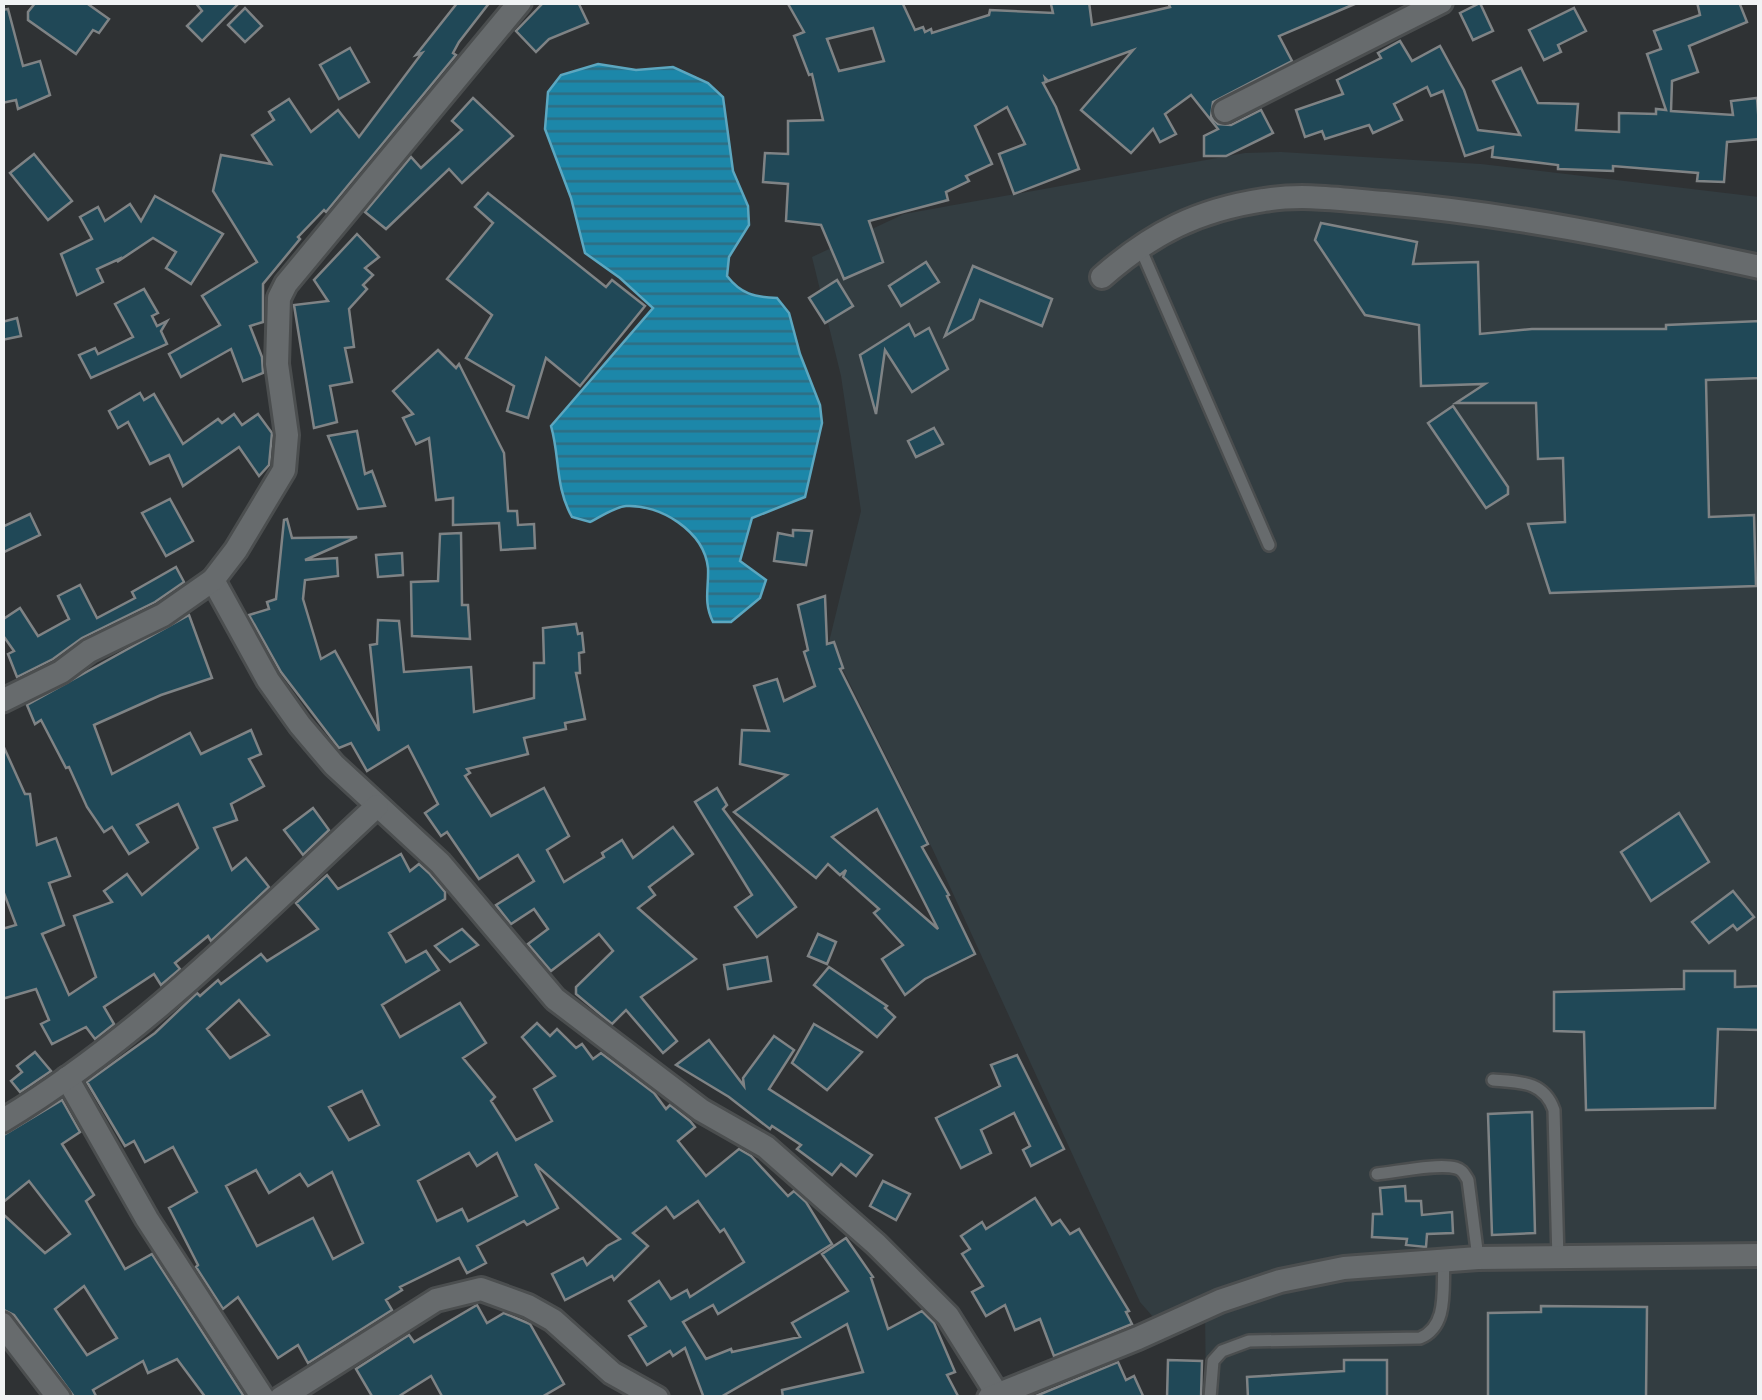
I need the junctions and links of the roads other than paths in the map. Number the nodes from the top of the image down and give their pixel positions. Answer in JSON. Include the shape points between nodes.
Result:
{"nodes":[{"id":1,"x":520,"y":2,"type":"edge"},
{"id":2,"x":1441,"y":2,"type":"edge"},
{"id":3,"x":1225,"y":110,"type":"dead end"},
{"id":4,"x":1139,"y":245,"type":"junction"},
{"id":5,"x":1760,"y":267,"type":"edge"},
{"id":6,"x":1102,"y":277,"type":"dead end"},
{"id":7,"x":1269,"y":545,"type":"dead end"},
{"id":8,"x":213,"y":580,"type":"junction"},
{"id":9,"x":2,"y":701,"type":"edge"},
{"id":10,"x":377,"y":806,"type":"junction"},
{"id":11,"x":68,"y":1078,"type":"junction"},
{"id":12,"x":1493,"y":1080,"type":"dead end"},
{"id":13,"x":2,"y":1121,"type":"edge"},
{"id":14,"x":1377,"y":1174,"type":"dead end"},
{"id":15,"x":1760,"y":1255,"type":"edge"},
{"id":16,"x":1478,"y":1258,"type":"junction"},
{"id":17,"x":1558,"y":1260,"type":"junction"},
{"id":18,"x":1444,"y":1261,"type":"junction"},
{"id":19,"x":2,"y":1324,"type":"edge"},
{"id":20,"x":993,"y":1396,"type":"edge"},
{"id":21,"x":59,"y":1398,"type":"edge"},
{"id":22,"x":263,"y":1398,"type":"edge"},
{"id":23,"x":281,"y":1398,"type":"edge"},
{"id":24,"x":657,"y":1398,"type":"edge"},
{"id":25,"x":1210,"y":1398,"type":"edge"}],
"edges":[{"from":1,"to":8,"type":"street","via":[[286,284],[279,298],[277,364],[287,435],[284,470]]},
{"from":2,"to":3,"type":"street"},
{"from":4,"to":5,"type":"street","via":[[1194,218],[1297,196],[1552,224]]},
{"from":4,"to":6,"type":"street"},
{"from":4,"to":7,"type":"lane"},
{"from":8,"to":9,"type":"street","via":[[163,615]]},
{"from":8,"to":10,"type":"street","via":[[300,725]]},
{"from":10,"to":11,"type":"street","via":[[194,974]]},
{"from":10,"to":20,"type":"street","via":[[457,882],[555,999],[701,1110],[766,1147],[876,1244],[948,1316]]},
{"from":11,"to":13,"type":"street"},
{"from":11,"to":22,"type":"street","via":[[147,1219]]},
{"from":12,"to":17,"type":"lane","via":[[1528,1083],[1550,1098]]},
{"from":14,"to":16,"type":"lane","via":[[1463,1172]]},
{"from":15,"to":17,"type":"street"},
{"from":16,"to":17,"type":"street"},
{"from":16,"to":18,"type":"street"},
{"from":18,"to":20,"type":"street","via":[[1344,1268],[1280,1281]]},
{"from":18,"to":25,"type":"lane","via":[[1440,1324],[1431,1334],[1249,1341],[1213,1361]]},
{"from":19,"to":21,"type":"street"},
{"from":23,"to":24,"type":"street","via":[[436,1300],[481,1289],[553,1320],[612,1373]]}]}
